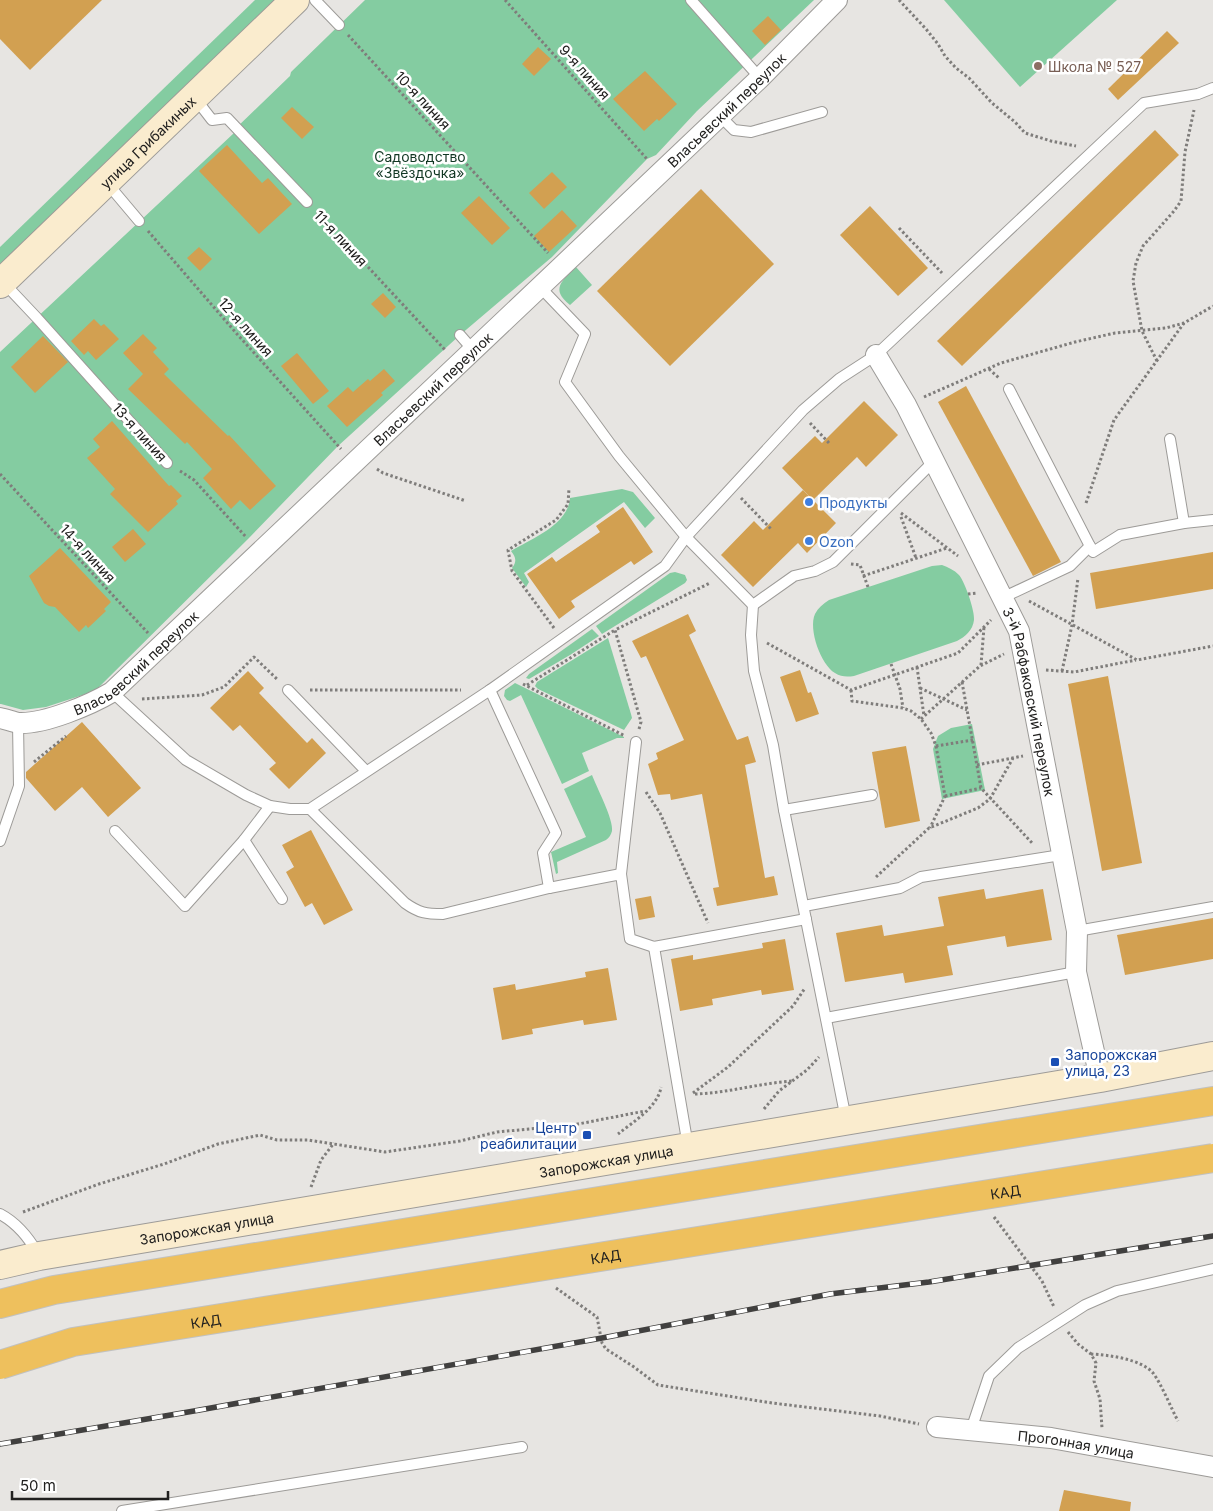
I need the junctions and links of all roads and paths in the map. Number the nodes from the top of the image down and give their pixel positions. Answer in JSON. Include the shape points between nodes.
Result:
{"nodes":[{"id":1,"x":294,"y":0,"type":"edge"},
{"id":2,"x":315,"y":0,"type":"edge"},
{"id":3,"x":505,"y":0,"type":"edge"},
{"id":4,"x":691,"y":0,"type":"edge"},
{"id":5,"x":837,"y":0,"type":"edge"},
{"id":6,"x":900,"y":0,"type":"edge"},
{"id":7,"x":339,"y":25,"type":"joint"},
{"id":8,"x":754,"y":71,"type":"junction"},
{"id":9,"x":1213,"y":88,"type":"edge"},
{"id":10,"x":1198,"y":94,"type":"junction"},
{"id":11,"x":194,"y":97,"type":"junction"},
{"id":12,"x":822,"y":112,"type":"dead end"},
{"id":13,"x":720,"y":116,"type":"junction"},
{"id":14,"x":1096,"y":148,"type":"junction"},
{"id":15,"x":647,"y":159,"type":"dead end"},
{"id":16,"x":106,"y":182,"type":"junction"},
{"id":17,"x":307,"y":202,"type":"joint"},
{"id":18,"x":139,"y":221,"type":"joint"},
{"id":19,"x":899,"y":228,"type":"dead end"},
{"id":20,"x":557,"y":262,"type":"junction"},
{"id":21,"x":1,"y":283,"type":"edge"},
{"id":22,"x":952,"y":284,"type":"junction"},
{"id":23,"x":540,"y":287,"type":"junction"},
{"id":24,"x":1213,"y":306,"type":"edge"},
{"id":25,"x":1184,"y":323,"type":"junction"},
{"id":26,"x":1142,"y":331,"type":"junction"},
{"id":27,"x":444,"y":349,"type":"dead end"},
{"id":28,"x":876,"y":355,"type":"junction"},
{"id":29,"x":1157,"y":361,"type":"junction"},
{"id":30,"x":1009,"y":389,"type":"dead end"},
{"id":31,"x":906,"y":405,"type":"junction"},
{"id":32,"x":800,"y":413,"type":"junction"},
{"id":33,"x":1170,"y":439,"type":"dead end"},
{"id":34,"x":830,"y":444,"type":"dead end"},
{"id":35,"x":338,"y":446,"type":"dead end"},
{"id":36,"x":933,"y":462,"type":"junction"},
{"id":37,"x":167,"y":463,"type":"joint"},
{"id":38,"x":354,"y":463,"type":"junction"},
{"id":39,"x":0,"y":474,"type":"edge"},
{"id":40,"x":569,"y":488,"type":"dead end"},
{"id":41,"x":731,"y":488,"type":"junction"},
{"id":42,"x":466,"y":501,"type":"dead end"},
{"id":43,"x":1213,"y":520,"type":"edge"},
{"id":44,"x":1184,"y":523,"type":"junction"},
{"id":45,"x":1078,"y":525,"type":"junction"},
{"id":46,"x":772,"y":530,"type":"dead end"},
{"id":47,"x":686,"y":537,"type":"junction"},
{"id":48,"x":248,"y":539,"type":"dead end"},
{"id":49,"x":1090,"y":546,"type":"junction"},
{"id":50,"x":948,"y":548,"type":"junction"},
{"id":51,"x":1081,"y":555,"type":"junction"},
{"id":52,"x":916,"y":558,"type":"junction"},
{"id":53,"x":833,"y":562,"type":"junction"},
{"id":54,"x":988,"y":572,"type":"junction"},
{"id":55,"x":724,"y":576,"type":"junction"},
{"id":56,"x":864,"y":576,"type":"junction"},
{"id":57,"x":868,"y":587,"type":"dead end"},
{"id":58,"x":1007,"y":599,"type":"junction"},
{"id":59,"x":753,"y":605,"type":"junction"},
{"id":60,"x":1072,"y":625,"type":"junction"},
{"id":61,"x":984,"y":627,"type":"junction"},
{"id":62,"x":615,"y":630,"type":"junction"},
{"id":63,"x":751,"y":635,"type":"junction"},
{"id":64,"x":562,"y":639,"type":"junction"},
{"id":65,"x":1021,"y":645,"type":"junction"},
{"id":66,"x":1213,"y":646,"type":"edge"},
{"id":67,"x":160,"y":647,"type":"junction"},
{"id":68,"x":1137,"y":660,"type":"junction"},
{"id":69,"x":891,"y":664,"type":"dead end"},
{"id":70,"x":980,"y":666,"type":"junction"},
{"id":71,"x":917,"y":667,"type":"junction"},
{"id":72,"x":1026,"y":668,"type":"junction"},
{"id":73,"x":1062,"y":671,"type":"junction"},
{"id":74,"x":895,"y":675,"type":"junction"},
{"id":75,"x":509,"y":676,"type":"junction"},
{"id":76,"x":962,"y":682,"type":"junction"},
{"id":77,"x":527,"y":686,"type":"junction"},
{"id":78,"x":920,"y":688,"type":"junction"},
{"id":79,"x":288,"y":690,"type":"junction"},
{"id":80,"x":490,"y":690,"type":"junction"},
{"id":81,"x":850,"y":690,"type":"junction"},
{"id":82,"x":112,"y":692,"type":"junction"},
{"id":83,"x":142,"y":699,"type":"dead end"},
{"id":84,"x":943,"y":699,"type":"junction"},
{"id":85,"x":903,"y":708,"type":"junction"},
{"id":86,"x":967,"y":710,"type":"junction"},
{"id":87,"x":922,"y":718,"type":"junction"},
{"id":88,"x":9,"y":720,"type":"edge"},
{"id":89,"x":70,"y":731,"type":"dead end"},
{"id":90,"x":972,"y":740,"type":"junction"},
{"id":91,"x":636,"y":742,"type":"junction"},
{"id":92,"x":936,"y":746,"type":"junction"},
{"id":93,"x":1042,"y":753,"type":"junction"},
{"id":94,"x":1013,"y":758,"type":"junction"},
{"id":95,"x":977,"y":765,"type":"junction"},
{"id":96,"x":366,"y":771,"type":"junction"},
{"id":97,"x":632,"y":772,"type":"junction"},
{"id":98,"x":19,"y":775,"type":"junction"},
{"id":99,"x":981,"y":788,"type":"junction"},
{"id":100,"x":872,"y":795,"type":"dead end"},
{"id":101,"x":945,"y":796,"type":"junction"},
{"id":102,"x":990,"y":799,"type":"junction"},
{"id":103,"x":270,"y":806,"type":"junction"},
{"id":104,"x":310,"y":809,"type":"junction"},
{"id":105,"x":784,"y":810,"type":"junction"},
{"id":106,"x":929,"y":828,"type":"junction"},
{"id":107,"x":115,"y":831,"type":"dead end"},
{"id":108,"x":244,"y":840,"type":"junction"},
{"id":109,"x":0,"y":841,"type":"edge"},
{"id":110,"x":1053,"y":856,"type":"junction"},
{"id":111,"x":621,"y":874,"type":"junction"},
{"id":112,"x":550,"y":888,"type":"junction"},
{"id":113,"x":866,"y":894,"type":"junction"},
{"id":114,"x":282,"y":899,"type":"dead end"},
{"id":115,"x":804,"y":906,"type":"junction"},
{"id":116,"x":1213,"y":907,"type":"edge"},
{"id":117,"x":806,"y":920,"type":"junction"},
{"id":118,"x":1077,"y":931,"type":"junction"},
{"id":119,"x":712,"y":936,"type":"junction"},
{"id":120,"x":654,"y":947,"type":"junction"},
{"id":121,"x":816,"y":970,"type":"junction"},
{"id":122,"x":1076,"y":972,"type":"junction"},
{"id":123,"x":826,"y":1018,"type":"junction"},
{"id":124,"x":831,"y":1044,"type":"junction"},
{"id":125,"x":1213,"y":1056,"type":"edge"},
{"id":126,"x":1100,"y":1078,"type":"junction"},
{"id":127,"x":662,"y":1079,"type":"dead end"},
{"id":128,"x":793,"y":1081,"type":"junction"},
{"id":129,"x":1213,"y":1101,"type":"edge"},
{"id":130,"x":645,"y":1111,"type":"junction"},
{"id":131,"x":759,"y":1115,"type":"dead end"},
{"id":132,"x":846,"y":1121,"type":"junction"},
{"id":133,"x":612,"y":1139,"type":"dead end"},
{"id":134,"x":334,"y":1143,"type":"junction"},
{"id":135,"x":689,"y":1147,"type":"junction"},
{"id":136,"x":1213,"y":1158,"type":"edge"},
{"id":137,"x":310,"y":1190,"type":"dead end"},
{"id":138,"x":2,"y":1215,"type":"edge"},
{"id":139,"x":39,"y":1256,"type":"junction"},
{"id":140,"x":0,"y":1266,"type":"edge"},
{"id":141,"x":1213,"y":1269,"type":"edge"},
{"id":142,"x":549,"y":1284,"type":"dead end"},
{"id":143,"x":0,"y":1304,"type":"edge"},
{"id":144,"x":1091,"y":1354,"type":"dead end"},
{"id":145,"x":0,"y":1365,"type":"edge"},
{"id":146,"x":1178,"y":1422,"type":"dead end"},
{"id":147,"x":937,"y":1427,"type":"joint"},
{"id":148,"x":971,"y":1430,"type":"junction"},
{"id":149,"x":522,"y":1447,"type":"dead end"},
{"id":150,"x":1213,"y":1467,"type":"edge"},
{"id":151,"x":122,"y":1511,"type":"edge"}],
"edges":[{"from":1,"to":11,"type":"street","name":"улица Грибакиных"},
{"from":2,"to":7,"type":"lane"},
{"from":3,"to":15,"type":"path","name":"9-я линия"},
{"from":4,"to":8,"type":"lane"},
{"from":5,"to":8,"type":"street","name":"Власьевский переулок"},
{"from":6,"to":14,"type":"path","via":[[956,68],[1025,133]]},
{"from":7,"to":20,"type":"path","name":"10-я линия"},
{"from":8,"to":13,"type":"street","name":"Власьевский переулок"},
{"from":9,"to":10,"type":"lane"},
{"from":10,"to":14,"type":"lane","via":[[1144,103]]},
{"from":10,"to":26,"type":"path","via":[[1185,152],[1181,201],[1143,246],[1136,263],[1133,281]]},
{"from":11,"to":16,"type":"street","name":"улица Грибакиных"},
{"from":11,"to":17,"type":"lane","name":"11-я линия","via":[[212,120],[227,118]]},
{"from":12,"to":13,"type":"lane","via":[[751,132],[734,130]]},
{"from":13,"to":20,"type":"street","name":"Власьевский переулок"},
{"from":14,"to":22,"type":"lane"},
{"from":16,"to":18,"type":"lane"},
{"from":16,"to":21,"type":"street","name":"улица Грибакиных"},
{"from":17,"to":27,"type":"path","name":"11-я линия"},
{"from":18,"to":35,"type":"path","name":"12-я линия"},
{"from":19,"to":22,"type":"path"},
{"from":20,"to":23,"type":"street","name":"Власьевский переулок"},
{"from":21,"to":37,"type":"lane","name":"13-я линия","via":[[37,318]]},
{"from":22,"to":28,"type":"lane"},
{"from":23,"to":38,"type":"street","name":"Власьевский переулок","via":[[467,342]]},
{"from":23,"to":47,"type":"lane","via":[[585,334],[565,382],[619,456]]},
{"from":24,"to":25,"type":"path"},
{"from":25,"to":26,"type":"path"},
{"from":25,"to":29,"type":"path"},
{"from":26,"to":29,"type":"path"},
{"from":26,"to":31,"type":"path","via":[[1115,333],[1010,360]]},
{"from":28,"to":31,"type":"street","name":"3-й Рабфаковский переулок"},
{"from":28,"to":32,"type":"lane","via":[[839,379]]},
{"from":29,"to":45,"type":"path","via":[[1114,420]]},
{"from":30,"to":45,"type":"lane"},
{"from":31,"to":36,"type":"street","name":"3-й Рабфаковский переулок"},
{"from":32,"to":34,"type":"path"},
{"from":32,"to":41,"type":"lane"},
{"from":33,"to":44,"type":"lane"},
{"from":36,"to":53,"type":"lane"},
{"from":36,"to":54,"type":"street","name":"3-й Рабфаковский переулок"},
{"from":37,"to":48,"type":"path","name":"13-я линия","via":[[194,480]]},
{"from":38,"to":42,"type":"path","via":[[370,464],[383,473]]},
{"from":38,"to":67,"type":"street","name":"Власьевский переулок"},
{"from":39,"to":67,"type":"path","name":"14-я линия"},
{"from":40,"to":64,"type":"path","via":[[568,504],[556,520],[508,550],[512,571]]},
{"from":41,"to":46,"type":"path"},
{"from":41,"to":47,"type":"lane"},
{"from":43,"to":44,"type":"lane"},
{"from":44,"to":49,"type":"lane","via":[[1120,535],[1093,552]]},
{"from":45,"to":49,"type":"lane"},
{"from":47,"to":55,"type":"lane"},
{"from":47,"to":64,"type":"lane","via":[[665,566]]},
{"from":49,"to":51,"type":"lane"},
{"from":50,"to":52,"type":"path"},
{"from":50,"to":52,"type":"path","via":[[899,511]]},
{"from":50,"to":54,"type":"path","via":[[975,569]]},
{"from":51,"to":58,"type":"lane","via":[[1070,566]]},
{"from":51,"to":60,"type":"path"},
{"from":52,"to":56,"type":"path"},
{"from":53,"to":56,"type":"path","via":[[860,565]]},
{"from":53,"to":59,"type":"lane","via":[[815,572],[794,576]]},
{"from":54,"to":58,"type":"street","name":"3-й Рабфаковский переулок"},
{"from":55,"to":59,"type":"lane"},
{"from":55,"to":62,"type":"path"},
{"from":56,"to":57,"type":"path"},
{"from":58,"to":60,"type":"path"},
{"from":58,"to":61,"type":"path"},
{"from":58,"to":65,"type":"street","name":"3-й Рабфаковский переулок"},
{"from":59,"to":63,"type":"lane"},
{"from":60,"to":68,"type":"path"},
{"from":60,"to":73,"type":"path"},
{"from":61,"to":70,"type":"path"},
{"from":61,"to":71,"type":"path","via":[[958,653]]},
{"from":62,"to":77,"type":"path"},
{"from":62,"to":91,"type":"path","via":[[641,722]]},
{"from":63,"to":81,"type":"path"},
{"from":63,"to":105,"type":"lane","via":[[754,670],[773,745]]},
{"from":64,"to":75,"type":"lane"},
{"from":65,"to":70,"type":"path"},
{"from":65,"to":72,"type":"street","name":"3-й Рабфаковский переулок"},
{"from":66,"to":68,"type":"path"},
{"from":67,"to":82,"type":"street","name":"Власьевский переулок"},
{"from":68,"to":73,"type":"path","via":[[1074,672]]},
{"from":69,"to":74,"type":"path"},
{"from":70,"to":76,"type":"path"},
{"from":71,"to":74,"type":"path"},
{"from":71,"to":78,"type":"path"},
{"from":72,"to":73,"type":"path"},
{"from":72,"to":93,"type":"street","name":"3-й Рабфаковский переулок"},
{"from":74,"to":81,"type":"path"},
{"from":74,"to":85,"type":"path"},
{"from":75,"to":77,"type":"path"},
{"from":75,"to":80,"type":"lane"},
{"from":76,"to":84,"type":"path"},
{"from":76,"to":86,"type":"path"},
{"from":77,"to":91,"type":"path"},
{"from":78,"to":84,"type":"path"},
{"from":78,"to":87,"type":"path"},
{"from":79,"to":80,"type":"path"},
{"from":79,"to":83,"type":"path","via":[[254,657],[224,687],[202,695]]},
{"from":79,"to":96,"type":"lane"},
{"from":80,"to":96,"type":"lane"},
{"from":80,"to":112,"type":"lane","via":[[556,833],[543,853]]},
{"from":81,"to":85,"type":"path","via":[[852,701]]},
{"from":82,"to":88,"type":"street","name":"Власьевский переулок","via":[[94,703],[38,721]]},
{"from":82,"to":103,"type":"lane","via":[[186,760]]},
{"from":84,"to":86,"type":"path"},
{"from":84,"to":87,"type":"path"},
{"from":85,"to":87,"type":"path"},
{"from":86,"to":90,"type":"path"},
{"from":87,"to":92,"type":"path"},
{"from":88,"to":98,"type":"lane"},
{"from":89,"to":98,"type":"path"},
{"from":90,"to":92,"type":"path"},
{"from":90,"to":95,"type":"path"},
{"from":91,"to":97,"type":"lane"},
{"from":92,"to":101,"type":"path"},
{"from":93,"to":94,"type":"path"},
{"from":93,"to":110,"type":"street","name":"3-й Рабфаковский переулок"},
{"from":94,"to":95,"type":"path"},
{"from":94,"to":102,"type":"path"},
{"from":95,"to":99,"type":"path"},
{"from":96,"to":104,"type":"lane"},
{"from":97,"to":111,"type":"lane"},
{"from":97,"to":119,"type":"path","via":[[660,813]]},
{"from":98,"to":109,"type":"lane","via":[[19,786]]},
{"from":99,"to":101,"type":"path"},
{"from":99,"to":102,"type":"path"},
{"from":100,"to":105,"type":"lane"},
{"from":101,"to":106,"type":"path"},
{"from":102,"to":106,"type":"path","via":[[978,808]]},
{"from":102,"to":110,"type":"path"},
{"from":103,"to":104,"type":"lane"},
{"from":103,"to":108,"type":"lane"},
{"from":104,"to":112,"type":"lane","via":[[417,911],[443,914]]},
{"from":105,"to":115,"type":"lane"},
{"from":106,"to":113,"type":"path","via":[[875,878]]},
{"from":107,"to":108,"type":"lane","via":[[185,906]]},
{"from":108,"to":114,"type":"lane"},
{"from":110,"to":113,"type":"lane","via":[[920,877],[900,888]]},
{"from":110,"to":118,"type":"street","name":"3-й Рабфаковский переулок"},
{"from":111,"to":112,"type":"lane"},
{"from":111,"to":120,"type":"lane","via":[[630,938]]},
{"from":113,"to":115,"type":"lane"},
{"from":115,"to":117,"type":"lane"},
{"from":116,"to":118,"type":"lane"},
{"from":117,"to":119,"type":"lane"},
{"from":117,"to":121,"type":"lane"},
{"from":118,"to":122,"type":"street","name":"3-й Рабфаковский переулок"},
{"from":119,"to":120,"type":"lane"},
{"from":120,"to":135,"type":"lane"},
{"from":121,"to":123,"type":"lane"},
{"from":121,"to":128,"type":"path","via":[[793,1006],[728,1067],[692,1094]]},
{"from":122,"to":123,"type":"lane"},
{"from":122,"to":126,"type":"street","name":"3-й Рабфаковский переулок"},
{"from":123,"to":124,"type":"lane"},
{"from":124,"to":128,"type":"path"},
{"from":124,"to":132,"type":"lane"},
{"from":125,"to":126,"type":"street","name":"Запорожская улица"},
{"from":126,"to":132,"type":"street","name":"Запорожская улица"},
{"from":127,"to":130,"type":"path","via":[[660,1096]]},
{"from":128,"to":131,"type":"path","via":[[779,1091]]},
{"from":129,"to":143,"type":"highway","via":[[54,1290]]},
{"from":130,"to":133,"type":"path"},
{"from":130,"to":134,"type":"path","via":[[573,1125],[498,1132],[385,1152]]},
{"from":132,"to":135,"type":"street","name":"Запорожская улица"},
{"from":134,"to":137,"type":"path","via":[[321,1160]]},
{"from":134,"to":138,"type":"path","via":[[277,1140],[260,1135],[218,1144]]},
{"from":135,"to":139,"type":"street","name":"Запорожская улица"},
{"from":136,"to":145,"type":"highway","name":"КАД","bridge":true,"via":[[73,1342]]},
{"from":138,"to":139,"type":"lane","via":[[29,1238]]},
{"from":139,"to":140,"type":"street","name":"Запорожская улица"},
{"from":141,"to":148,"type":"lane","via":[[1117,1291],[1085,1305],[1018,1348],[988,1376]]},
{"from":142,"to":147,"type":"path","via":[[597,1317],[602,1343],[611,1354],[658,1385]]},
{"from":144,"to":146,"type":"path","via":[[1130,1361],[1147,1368],[1154,1374]]},
{"from":147,"to":148,"type":"street","name":"Прогонная улица"},
{"from":148,"to":150,"type":"street","name":"Прогонная улица","via":[[1050,1438]]},
{"from":149,"to":151,"type":"lane"}]}
